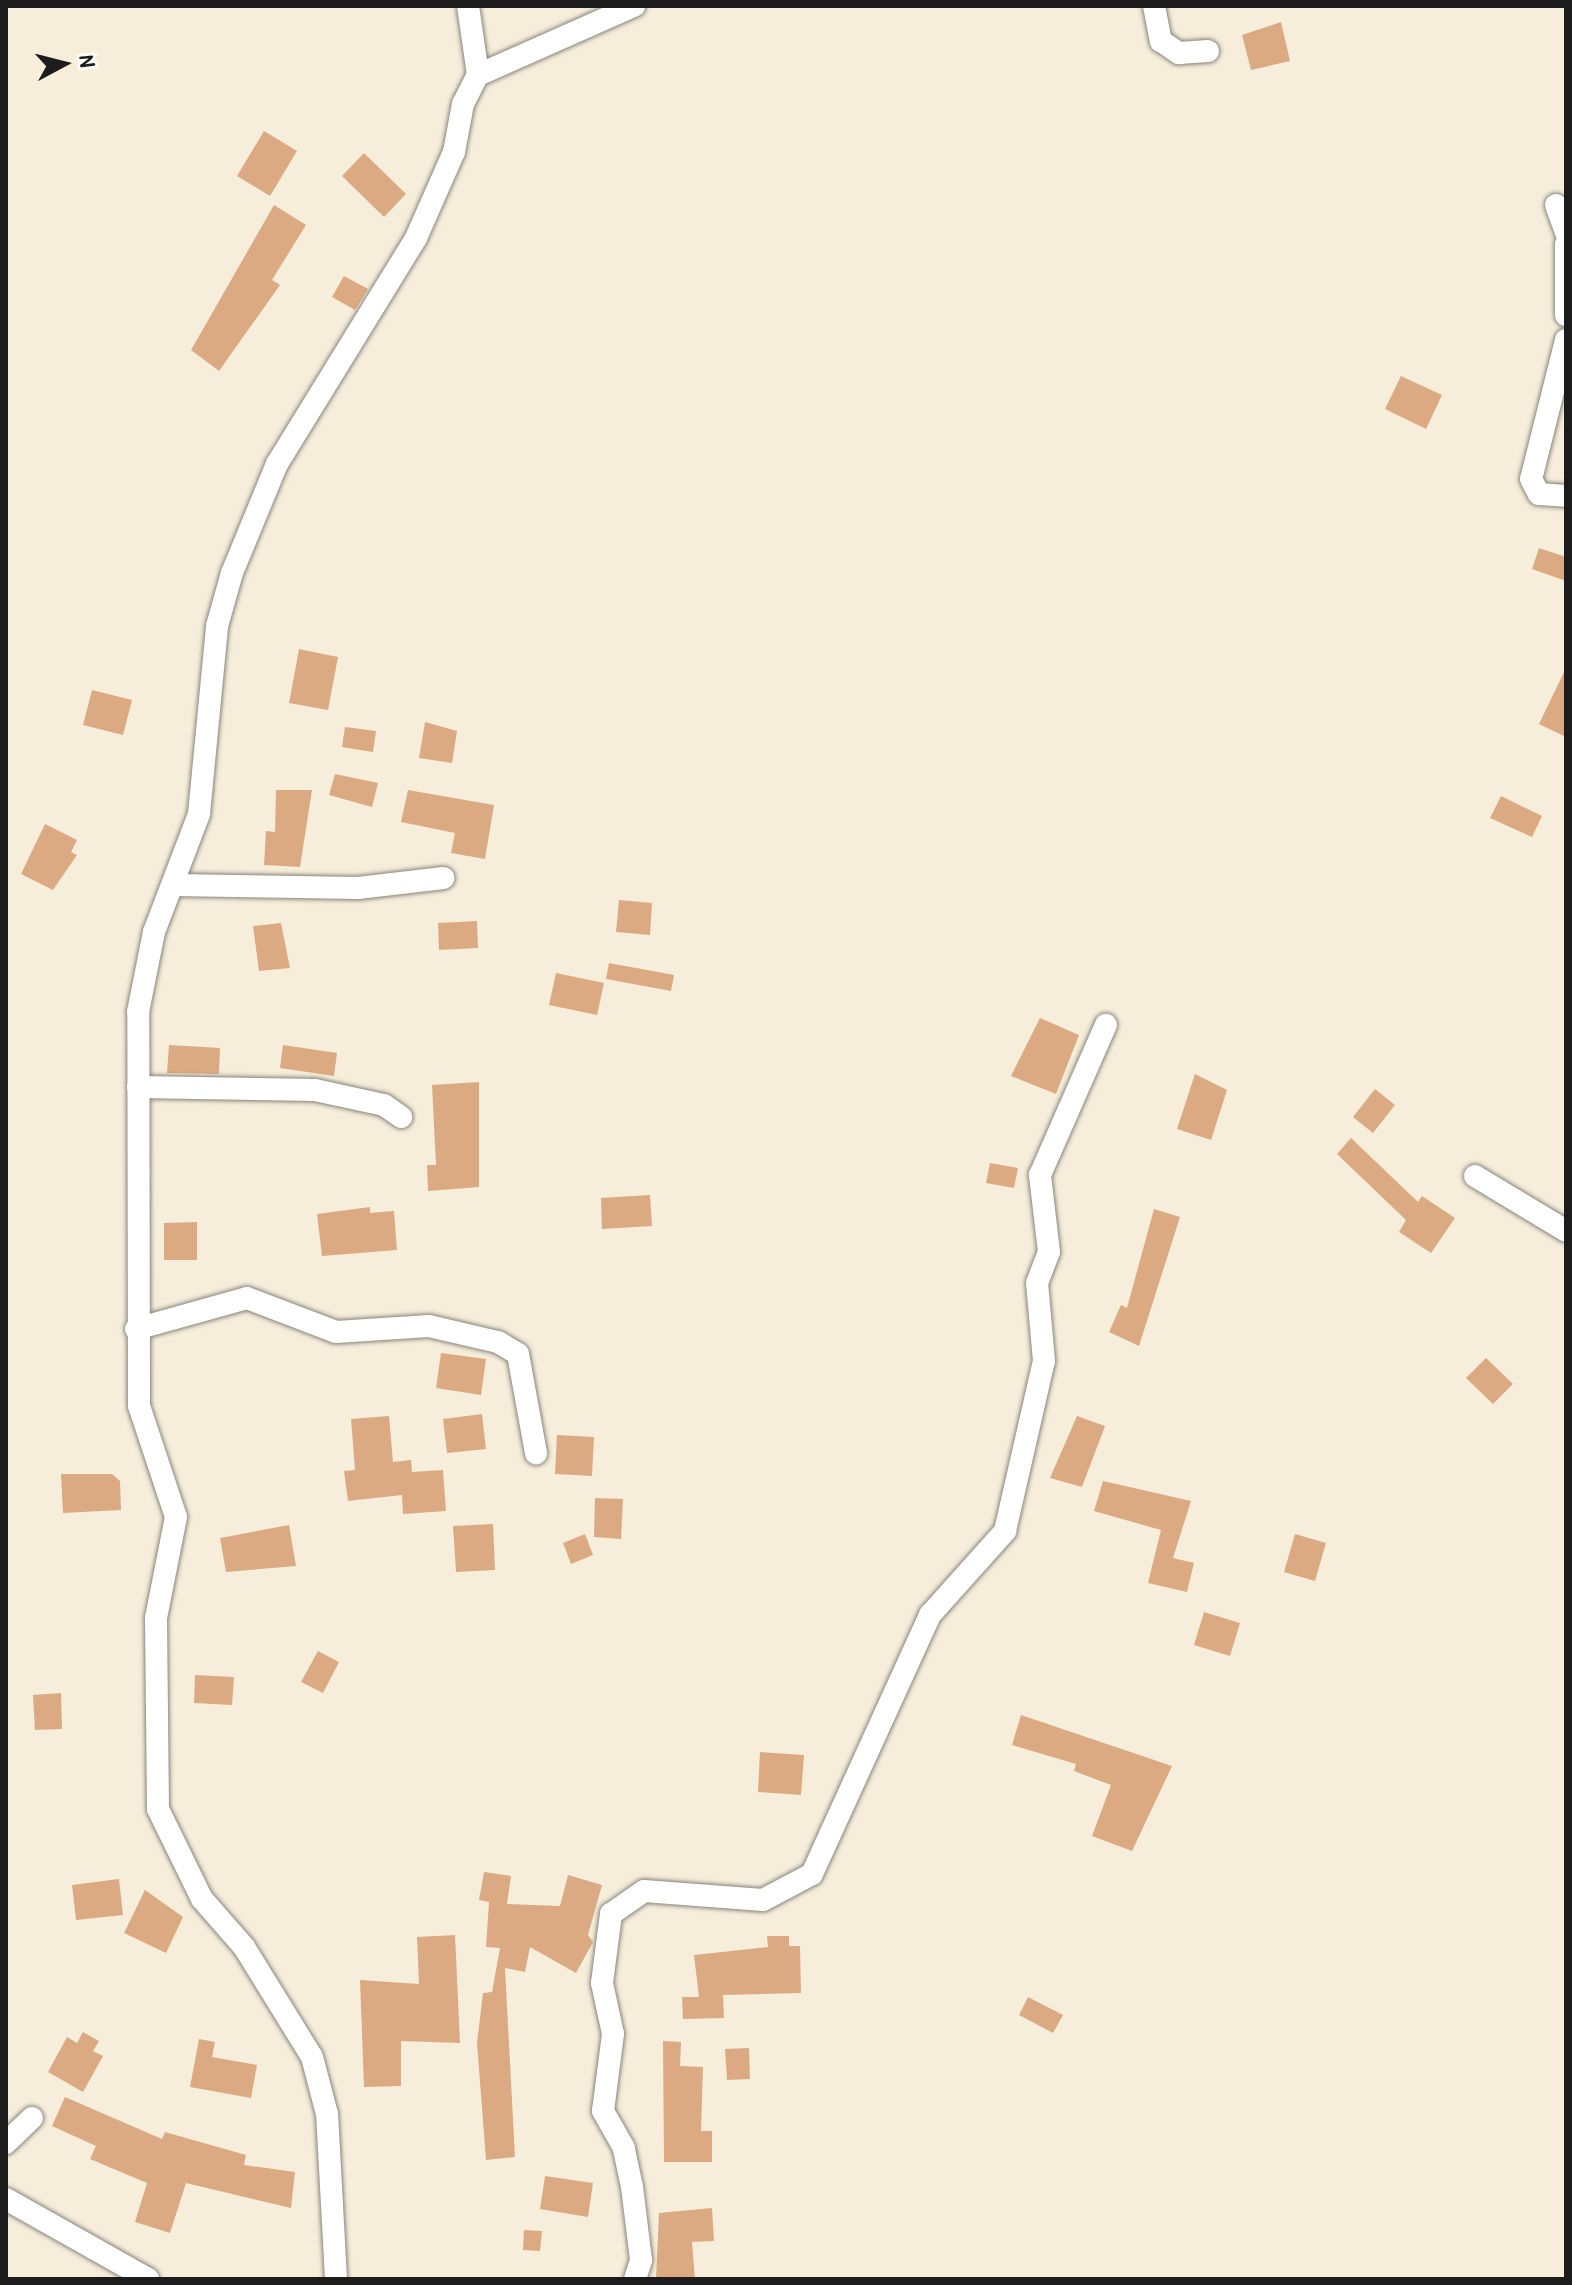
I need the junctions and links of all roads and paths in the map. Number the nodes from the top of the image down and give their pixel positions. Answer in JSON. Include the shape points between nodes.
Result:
{"nodes":[{"id":1,"x":468,"y":6,"type":"edge"},
{"id":2,"x":634,"y":6,"type":"edge"},
{"id":3,"x":1154,"y":6,"type":"edge"},
{"id":4,"x":1208,"y":51,"type":"dead end"},
{"id":5,"x":478,"y":75,"type":"junction"},
{"id":6,"x":1556,"y":205,"type":"dead end"},
{"id":7,"x":1566,"y":233,"type":"edge"},
{"id":8,"x":1566,"y":244,"type":"edge"},
{"id":9,"x":1566,"y":315,"type":"edge"},
{"id":10,"x":1566,"y":340,"type":"edge"},
{"id":11,"x":1566,"y":496,"type":"edge"},
{"id":12,"x":443,"y":878,"type":"dead end"},
{"id":13,"x":173,"y":885,"type":"junction"},
{"id":14,"x":1106,"y":1025,"type":"dead end"},
{"id":15,"x":138,"y":1087,"type":"junction"},
{"id":16,"x":401,"y":1117,"type":"dead end"},
{"id":17,"x":1475,"y":1176,"type":"dead end"},
{"id":18,"x":1566,"y":1231,"type":"edge"},
{"id":19,"x":136,"y":1329,"type":"junction"},
{"id":20,"x":536,"y":1453,"type":"dead end"},
{"id":21,"x":32,"y":2118,"type":"dead end"},
{"id":22,"x":6,"y":2143,"type":"edge"},
{"id":23,"x":6,"y":2199,"type":"edge"},
{"id":24,"x":148,"y":2279,"type":"edge"},
{"id":25,"x":336,"y":2279,"type":"edge"},
{"id":26,"x":635,"y":2279,"type":"edge"}],
"edges":[{"from":1,"to":5,"type":"street"},
{"from":2,"to":5,"type":"street"},
{"from":3,"to":4,"type":"street","via":[[1161,41],[1179,53]]},
{"from":5,"to":13,"type":"street","via":[[416,238],[277,464],[250,524],[217,626],[199,814]]},
{"from":6,"to":7,"type":"street"},
{"from":8,"to":9,"type":"street"},
{"from":10,"to":11,"type":"street","via":[[1531,479],[1539,494]]},
{"from":12,"to":13,"type":"street","via":[[358,888]]},
{"from":13,"to":15,"type":"street","via":[[154,932],[138,1012]]},
{"from":14,"to":26,"type":"street","via":[[1040,1175],[1049,1252],[1037,1283],[1044,1361],[1005,1531],[930,1615],[812,1874],[763,1900],[644,1891],[611,1914],[602,1983],[613,2034],[603,2111],[624,2148],[632,2187],[641,2260]]},
{"from":15,"to":16,"type":"street","via":[[315,1090],[384,1105]]},
{"from":15,"to":19,"type":"street"},
{"from":17,"to":18,"type":"street"},
{"from":19,"to":20,"type":"street","via":[[247,1298],[336,1332],[429,1326],[498,1342],[518,1354]]},
{"from":19,"to":25,"type":"street","via":[[139,1406],[176,1517],[156,1618],[158,1809],[202,1899],[244,1947],[312,2057],[327,2114]]},
{"from":21,"to":22,"type":"street"},
{"from":23,"to":24,"type":"street"}]}
